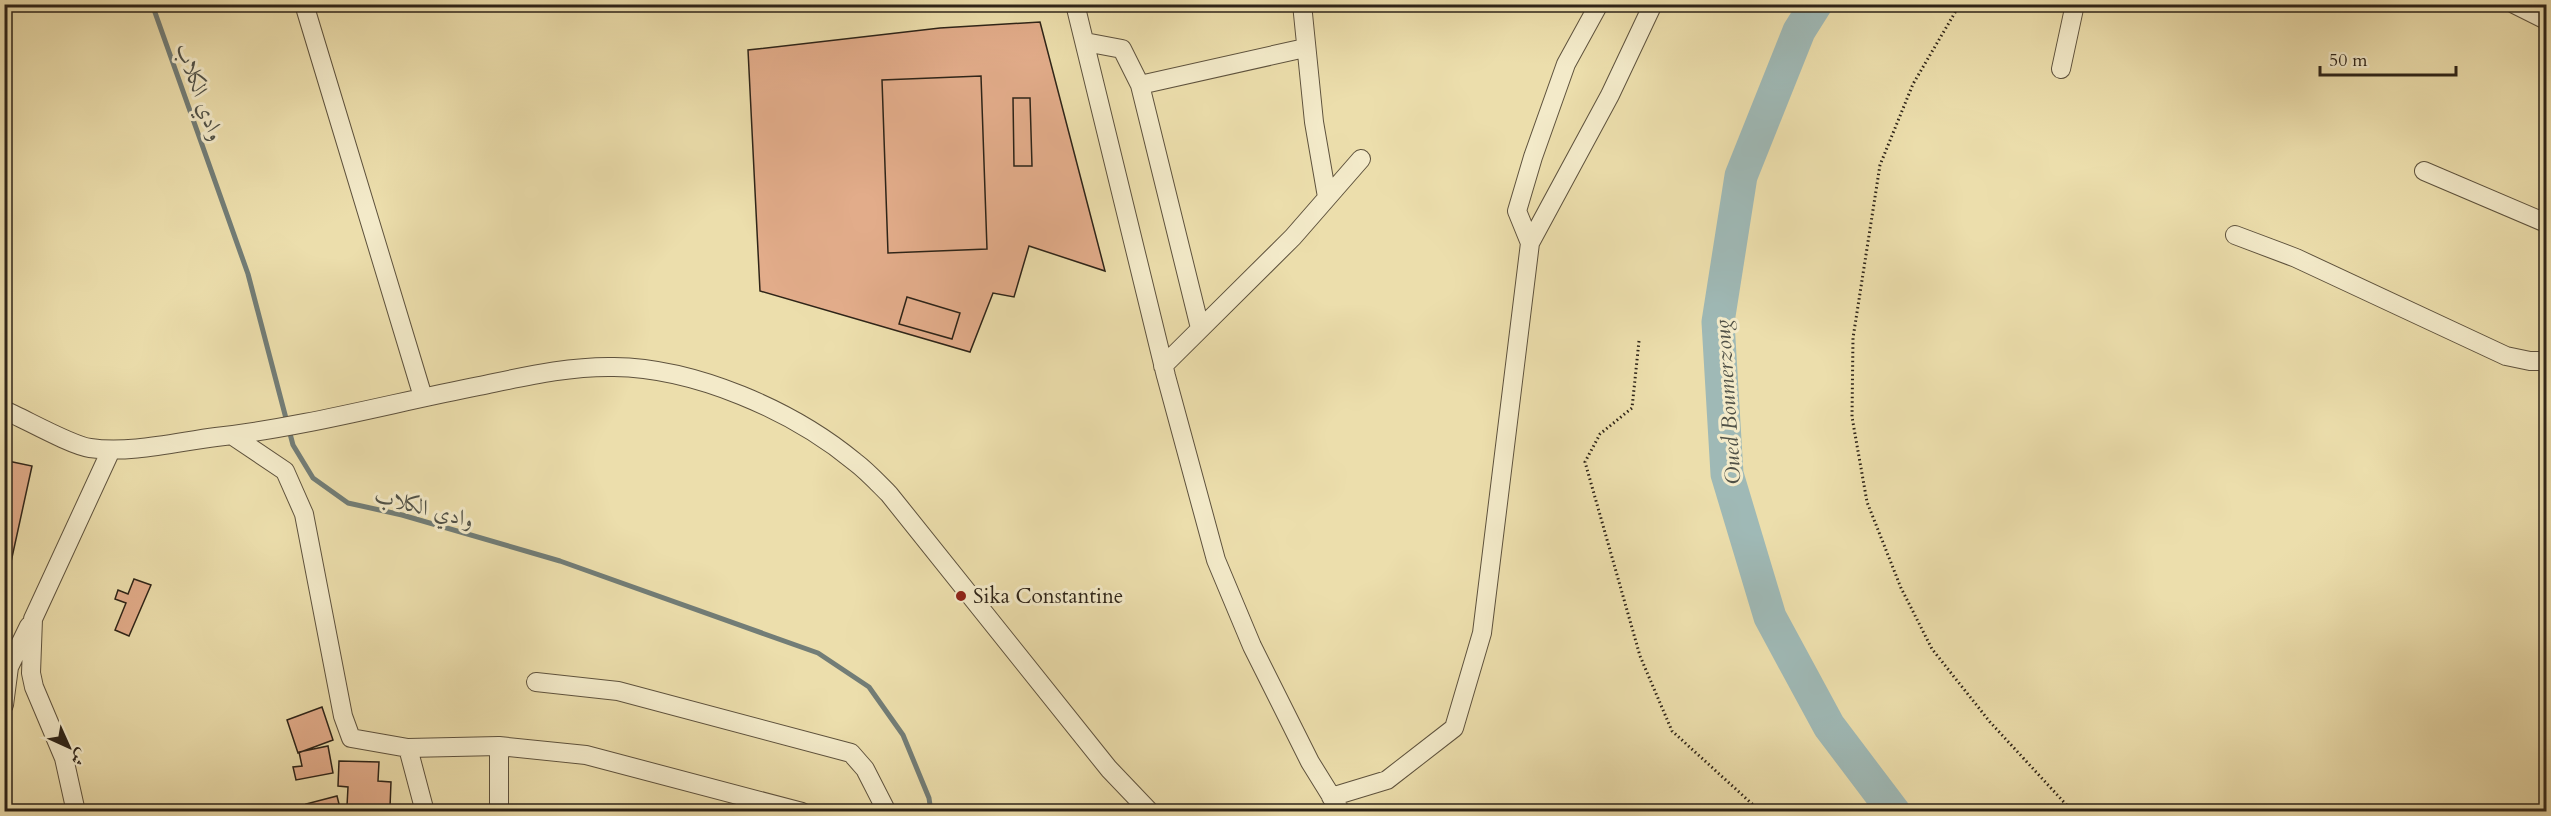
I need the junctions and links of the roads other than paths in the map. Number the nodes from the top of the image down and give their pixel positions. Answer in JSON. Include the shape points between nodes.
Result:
{"nodes":[{"id":1,"x":304,"y":4,"type":"edge"},
{"id":2,"x":1076,"y":4,"type":"edge"},
{"id":3,"x":1302,"y":4,"type":"edge"},
{"id":4,"x":1599,"y":4,"type":"edge"},
{"id":5,"x":1653,"y":4,"type":"edge"},
{"id":6,"x":2075,"y":4,"type":"edge"},
{"id":7,"x":2514,"y":4,"type":"edge"},
{"id":8,"x":2547,"y":20,"type":"edge"},
{"id":9,"x":1085,"y":42,"type":"junction"},
{"id":10,"x":1305,"y":48,"type":"junction"},
{"id":11,"x":2061,"y":69,"type":"dead end"},
{"id":12,"x":1140,"y":85,"type":"junction"},
{"id":13,"x":1361,"y":159,"type":"dead end"},
{"id":14,"x":2424,"y":171,"type":"dead end"},
{"id":15,"x":1327,"y":197,"type":"junction"},
{"id":16,"x":2547,"y":223,"type":"edge"},
{"id":17,"x":2235,"y":235,"type":"dead end"},
{"id":18,"x":1530,"y":243,"type":"junction"},
{"id":19,"x":1200,"y":328,"type":"junction"},
{"id":20,"x":2547,"y":361,"type":"edge"},
{"id":21,"x":1163,"y":366,"type":"junction"},
{"id":22,"x":423,"y":397,"type":"junction"},
{"id":23,"x":4,"y":410,"type":"edge"},
{"id":24,"x":241,"y":434,"type":"junction"},
{"id":25,"x":111,"y":450,"type":"junction"},
{"id":26,"x":33,"y":619,"type":"junction"},
{"id":27,"x":536,"y":682,"type":"dead end"},
{"id":28,"x":4,"y":705,"type":"edge"},
{"id":29,"x":499,"y":746,"type":"junction"},
{"id":30,"x":408,"y":748,"type":"junction"},
{"id":31,"x":1336,"y":804,"type":"edge"},
{"id":32,"x":76,"y":812,"type":"edge"},
{"id":33,"x":425,"y":812,"type":"edge"},
{"id":34,"x":499,"y":812,"type":"edge"},
{"id":35,"x":802,"y":812,"type":"edge"},
{"id":36,"x":887,"y":812,"type":"edge"},
{"id":37,"x":1150,"y":812,"type":"edge"}],
"edges":[{"from":1,"to":22,"type":"street"},
{"from":2,"to":9,"type":"street"},
{"from":3,"to":10,"type":"street"},
{"from":4,"to":18,"type":"street","via":[[1566,64],[1523,189],[1517,212]]},
{"from":5,"to":18,"type":"street","via":[[1610,95]]},
{"from":6,"to":11,"type":"street"},
{"from":7,"to":8,"type":"street"},
{"from":9,"to":12,"type":"street","via":[[1122,49]]},
{"from":9,"to":21,"type":"street"},
{"from":10,"to":12,"type":"street"},
{"from":10,"to":15,"type":"street"},
{"from":12,"to":19,"type":"street"},
{"from":13,"to":15,"type":"street"},
{"from":14,"to":16,"type":"street"},
{"from":15,"to":19,"type":"street","via":[[1293,237]]},
{"from":17,"to":20,"type":"street","via":[[2296,258],[2506,356]]},
{"from":18,"to":31,"type":"street","via":[[1482,633],[1454,728],[1387,780]]},
{"from":19,"to":21,"type":"street"},
{"from":21,"to":31,"type":"street","via":[[1216,560],[1252,646],[1310,762]]},
{"from":22,"to":24,"type":"street"},
{"from":22,"to":37,"type":"street","via":[[574,369],[614,367],[650,370],[714,386],[794,420],[855,462],[889,494],[1109,769]]},
{"from":23,"to":25,"type":"street","via":[[87,447]]},
{"from":24,"to":25,"type":"street"},
{"from":24,"to":30,"type":"street","via":[[285,471],[304,514],[343,716],[351,738]]},
{"from":25,"to":26,"type":"street"},
{"from":26,"to":28,"type":"street","via":[[9,667]]},
{"from":26,"to":32,"type":"street","via":[[34,687],[64,758]]},
{"from":27,"to":36,"type":"street","via":[[618,691],[850,753],[865,769]]},
{"from":29,"to":30,"type":"street"},
{"from":29,"to":34,"type":"street"},
{"from":29,"to":35,"type":"street","via":[[586,755]]},
{"from":30,"to":33,"type":"street"}]}
